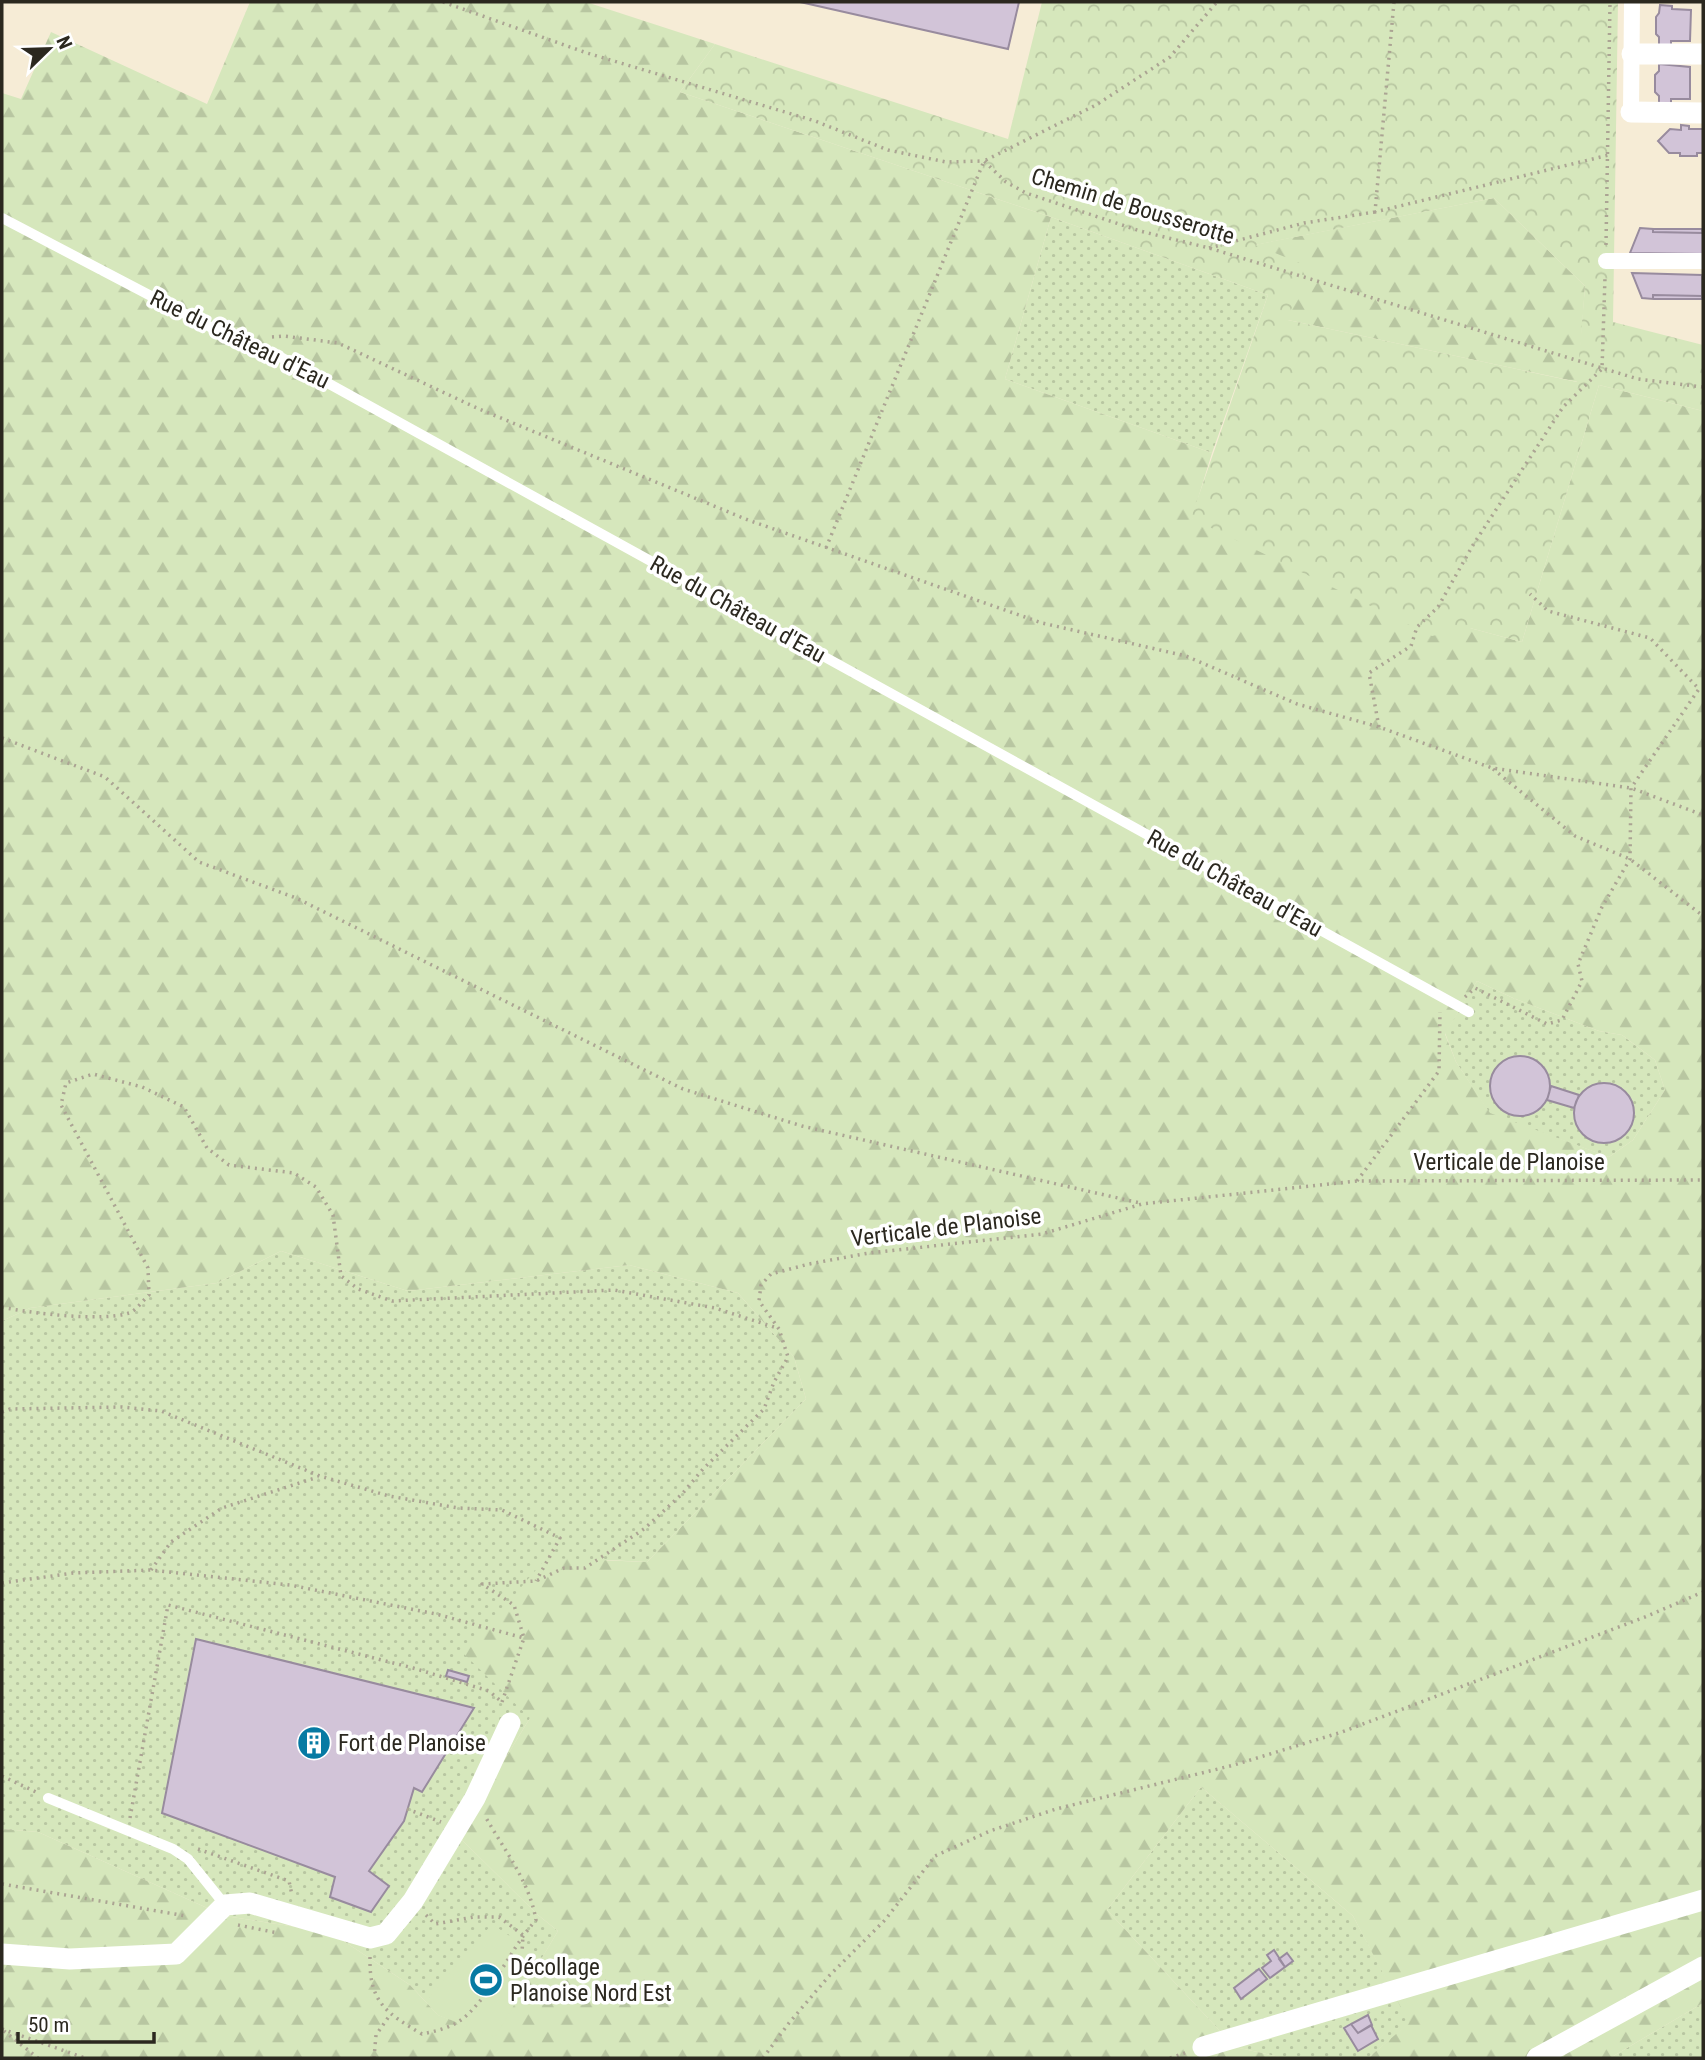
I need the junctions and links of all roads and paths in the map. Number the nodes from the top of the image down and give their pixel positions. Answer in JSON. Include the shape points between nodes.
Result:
{"nodes":[{"id":1,"x":443,"y":2,"type":"edge"},
{"id":2,"x":1217,"y":2,"type":"edge"},
{"id":3,"x":1394,"y":2,"type":"edge"},
{"id":4,"x":1610,"y":2,"type":"edge"},
{"id":5,"x":1632,"y":2,"type":"edge"},
{"id":6,"x":1632,"y":54,"type":"junction"},
{"id":7,"x":1703,"y":54,"type":"edge"},
{"id":8,"x":1631,"y":112,"type":"joint"},
{"id":9,"x":1703,"y":113,"type":"edge"},
{"id":10,"x":1609,"y":155,"type":"junction"},
{"id":11,"x":985,"y":161,"type":"junction"},
{"id":12,"x":1375,"y":212,"type":"junction"},
{"id":13,"x":2,"y":218,"type":"edge"},
{"id":14,"x":1209,"y":248,"type":"junction"},
{"id":15,"x":1606,"y":261,"type":"junction"},
{"id":16,"x":1703,"y":261,"type":"edge"},
{"id":17,"x":237,"y":341,"type":"junction"},
{"id":18,"x":1602,"y":369,"type":"junction"},
{"id":19,"x":1703,"y":387,"type":"edge"},
{"id":20,"x":826,"y":548,"type":"junction"},
{"id":21,"x":1530,"y":594,"type":"dead end"},
{"id":22,"x":1379,"y":727,"type":"junction"},
{"id":23,"x":2,"y":738,"type":"edge"},
{"id":24,"x":1492,"y":768,"type":"junction"},
{"id":25,"x":1631,"y":788,"type":"junction"},
{"id":26,"x":1703,"y":815,"type":"edge"},
{"id":27,"x":1630,"y":859,"type":"junction"},
{"id":28,"x":1703,"y":916,"type":"edge"},
{"id":29,"x":1441,"y":996,"type":"junction"},
{"id":30,"x":1456,"y":1005,"type":"junction"},
{"id":31,"x":1469,"y":1012,"type":"dead end"},
{"id":32,"x":1703,"y":1180,"type":"edge"},
{"id":33,"x":1357,"y":1181,"type":"junction"},
{"id":34,"x":1142,"y":1204,"type":"junction"},
{"id":35,"x":2,"y":1307,"type":"edge"},
{"id":36,"x":779,"y":1329,"type":"junction"},
{"id":37,"x":2,"y":1412,"type":"edge"},
{"id":38,"x":320,"y":1476,"type":"junction"},
{"id":39,"x":151,"y":1570,"type":"junction"},
{"id":40,"x":536,"y":1581,"type":"junction"},
{"id":41,"x":2,"y":1583,"type":"edge"},
{"id":42,"x":1703,"y":1592,"type":"edge"},
{"id":43,"x":524,"y":1638,"type":"junction"},
{"id":44,"x":510,"y":1723,"type":"dead end"},
{"id":45,"x":2,"y":1776,"type":"edge"},
{"id":46,"x":48,"y":1798,"type":"joint"},
{"id":47,"x":475,"y":1798,"type":"junction"},
{"id":48,"x":407,"y":1809,"type":"dead end"},
{"id":49,"x":129,"y":1821,"type":"dead end"},
{"id":50,"x":455,"y":1831,"type":"junction"},
{"id":51,"x":194,"y":1847,"type":"dead end"},
{"id":52,"x":1703,"y":1900,"type":"edge"},
{"id":53,"x":413,"y":1901,"type":"junction"},
{"id":54,"x":225,"y":1905,"type":"junction"},
{"id":55,"x":293,"y":1915,"type":"junction"},
{"id":56,"x":523,"y":1935,"type":"junction"},
{"id":57,"x":370,"y":1938,"type":"junction"},
{"id":58,"x":522,"y":1953,"type":"dead end"},
{"id":59,"x":2,"y":1954,"type":"edge"},
{"id":60,"x":1703,"y":1967,"type":"edge"},
{"id":61,"x":390,"y":2015,"type":"junction"},
{"id":62,"x":2,"y":2030,"type":"edge"},
{"id":63,"x":1203,"y":2047,"type":"dead end"},
{"id":64,"x":38,"y":2058,"type":"edge"},
{"id":65,"x":85,"y":2058,"type":"edge"},
{"id":66,"x":374,"y":2058,"type":"edge"},
{"id":67,"x":764,"y":2058,"type":"edge"},
{"id":68,"x":1537,"y":2058,"type":"edge"}],
"edges":[{"from":1,"to":11,"type":"path","via":[[587,53],[815,121],[888,150],[946,162]]},
{"from":2,"to":11,"type":"path","via":[[1170,57],[1097,105]]},
{"from":3,"to":12,"type":"path"},
{"from":4,"to":10,"type":"path"},
{"from":5,"to":6,"type":"street"},
{"from":6,"to":7,"type":"street"},
{"from":6,"to":8,"type":"street"},
{"from":8,"to":9,"type":"street"},
{"from":10,"to":12,"type":"path"},
{"from":10,"to":15,"type":"path"},
{"from":11,"to":14,"type":"path","name":"Chemin de Bousserotte","via":[[1006,182],[1026,193],[1140,232]]},
{"from":11,"to":20,"type":"path"},
{"from":12,"to":14,"type":"path","via":[[1304,223]]},
{"from":13,"to":17,"type":"lane","name":"Rue du Château d'Eau"},
{"from":14,"to":18,"type":"path","name":"Chemin de Bousserotte"},
{"from":15,"to":16,"type":"street"},
{"from":15,"to":18,"type":"path"},
{"from":17,"to":20,"type":"path","via":[[284,335],[338,342],[479,409]]},
{"from":17,"to":29,"type":"lane","name":"Rue du Château d'Eau","via":[[275,354]]},
{"from":18,"to":19,"type":"path","name":"Chemin de Bousserotte","via":[[1638,379]]},
{"from":18,"to":22,"type":"path","via":[[1563,407],[1438,607],[1417,627],[1412,646],[1368,673]]},
{"from":20,"to":22,"type":"path","via":[[1042,622],[1186,656],[1297,704]]},
{"from":21,"to":25,"type":"path","via":[[1548,611],[1650,638],[1699,689]]},
{"from":22,"to":24,"type":"path"},
{"from":23,"to":34,"type":"path","via":[[105,777],[199,862],[296,898],[683,1090],[802,1126]]},
{"from":24,"to":25,"type":"path"},
{"from":24,"to":27,"type":"path","via":[[1574,836]]},
{"from":25,"to":26,"type":"path"},
{"from":25,"to":27,"type":"path"},
{"from":27,"to":28,"type":"path"},
{"from":27,"to":30,"type":"path","via":[[1602,907],[1578,964],[1582,981],[1562,1020],[1547,1024],[1475,988]]},
{"from":29,"to":30,"type":"lane","name":"Rue du Château d'Eau"},
{"from":29,"to":33,"type":"path","via":[[1439,1071]]},
{"from":30,"to":31,"type":"lane","name":"Rue du Château d'Eau"},
{"from":32,"to":33,"type":"path","name":"Verticale de Planoise"},
{"from":33,"to":34,"type":"path","name":"Verticale de Planoise"},
{"from":34,"to":36,"type":"path","name":"Verticale de Planoise","via":[[1042,1234],[869,1253],[771,1274],[761,1285],[759,1301]]},
{"from":35,"to":36,"type":"path","via":[[25,1313],[103,1316],[131,1313],[149,1295],[148,1268],[61,1105],[66,1083],[93,1074],[142,1087],[184,1107],[207,1148],[229,1165],[294,1173],[316,1187],[333,1215],[341,1276],[358,1289],[392,1301],[614,1290],[715,1308]]},
{"from":36,"to":40,"type":"path","name":"Verticale de Planoise","via":[[788,1357],[764,1409],[644,1529],[585,1567],[564,1567]]},
{"from":37,"to":38,"type":"path","via":[[122,1407],[161,1411]]},
{"from":38,"to":39,"type":"path","via":[[222,1508],[171,1542]]},
{"from":38,"to":40,"type":"path","via":[[390,1496],[502,1510],[560,1538]]},
{"from":39,"to":41,"type":"path","via":[[73,1573]]},
{"from":39,"to":43,"type":"path","via":[[290,1585],[436,1614]]},
{"from":40,"to":43,"type":"path","via":[[482,1584],[514,1605]]},
{"from":42,"to":67,"type":"path","via":[[1342,1732],[1234,1765],[1056,1809],[935,1856],[884,1920],[789,2023]]},
{"from":43,"to":49,"type":"path","via":[[502,1702],[489,1691],[413,1668],[168,1605]]},
{"from":44,"to":47,"type":"street"},
{"from":45,"to":46,"type":"path"},
{"from":46,"to":54,"type":"lane","via":[[173,1849],[188,1859]]},
{"from":47,"to":50,"type":"street"},
{"from":47,"to":56,"type":"path","via":[[533,1901],[536,1920]]},
{"from":48,"to":50,"type":"path"},
{"from":50,"to":53,"type":"street"},
{"from":51,"to":55,"type":"path","via":[[289,1881]]},
{"from":52,"to":63,"type":"street"},
{"from":53,"to":56,"type":"path","via":[[435,1924],[499,1917]]},
{"from":53,"to":57,"type":"street","via":[[386,1934]]},
{"from":54,"to":55,"type":"street","via":[[250,1903]]},
{"from":54,"to":59,"type":"street","via":[[176,1954],[70,1959]]},
{"from":55,"to":57,"type":"street"},
{"from":56,"to":58,"type":"path"},
{"from":56,"to":61,"type":"path","via":[[465,2017],[422,2034]]},
{"from":57,"to":61,"type":"path","via":[[375,1995]]},
{"from":60,"to":68,"type":"street"},
{"from":61,"to":66,"type":"path","via":[[376,2035]]},
{"from":62,"to":64,"type":"path"},
{"from":62,"to":65,"type":"path"}]}
